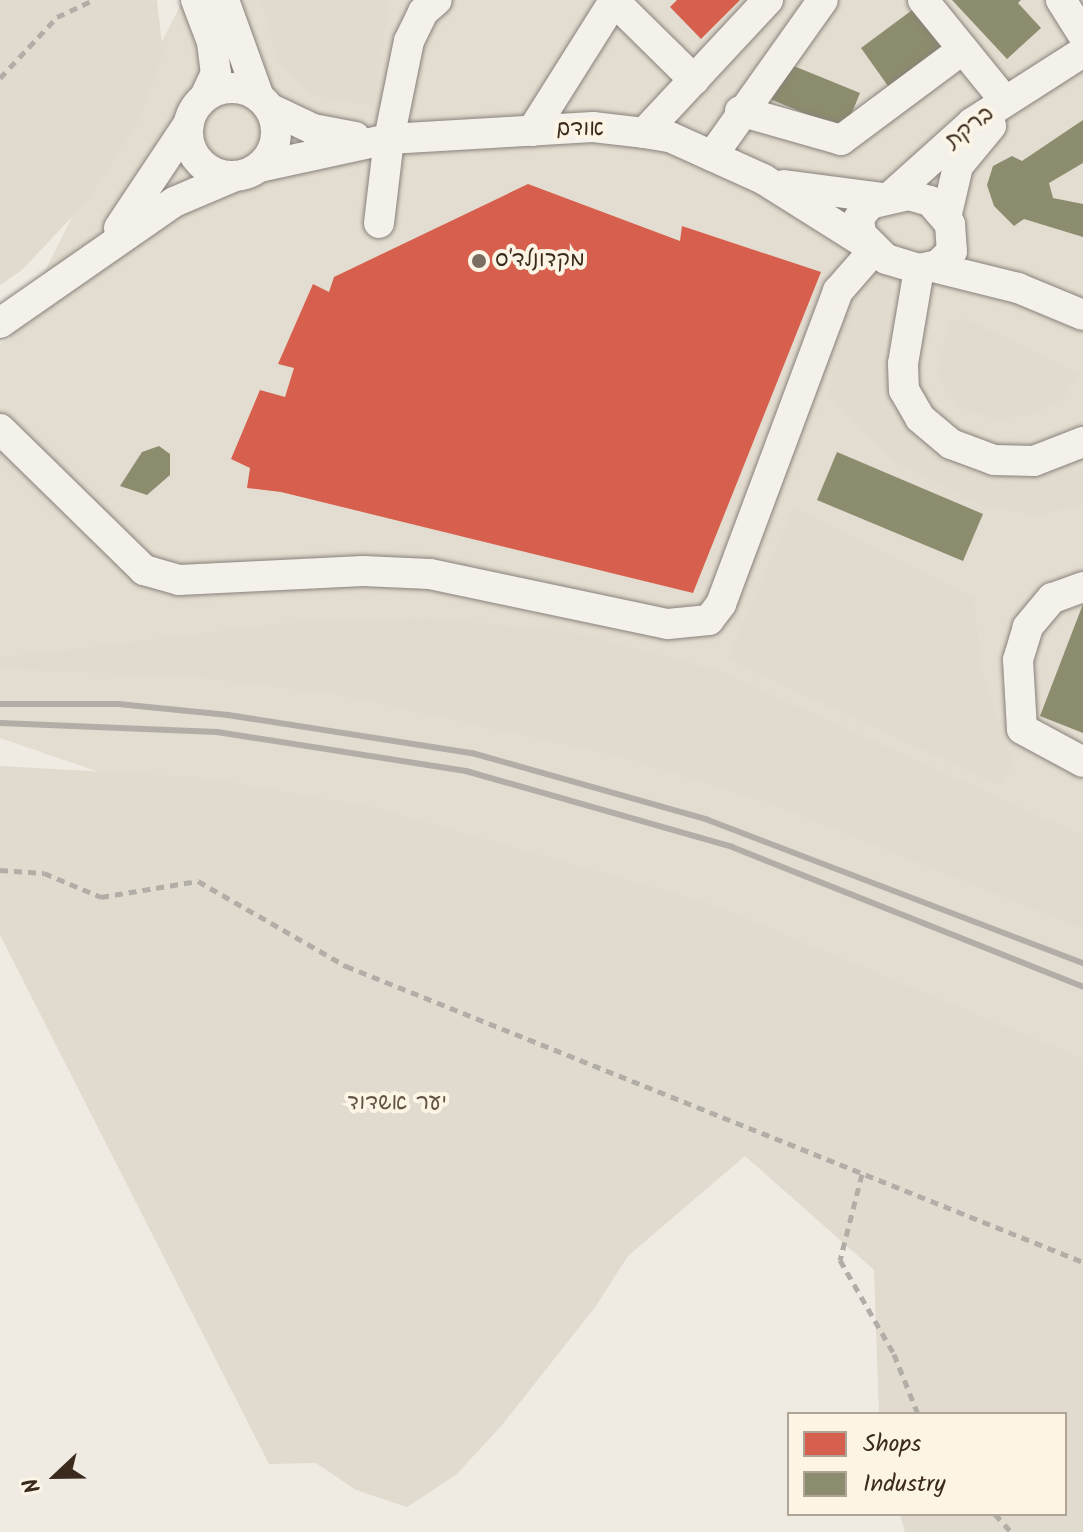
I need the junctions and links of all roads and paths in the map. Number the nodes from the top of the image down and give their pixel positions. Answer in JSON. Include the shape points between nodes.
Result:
{"nodes":[{"id":1,"x":93,"y":0,"type":"edge"},
{"id":2,"x":196,"y":0,"type":"edge"},
{"id":3,"x":224,"y":0,"type":"edge"},
{"id":4,"x":437,"y":0,"type":"edge"},
{"id":5,"x":613,"y":0,"type":"edge"},
{"id":6,"x":768,"y":0,"type":"edge"},
{"id":7,"x":823,"y":0,"type":"edge"},
{"id":8,"x":923,"y":0,"type":"edge"},
{"id":9,"x":1061,"y":0,"type":"edge"},
{"id":10,"x":1083,"y":35,"type":"edge"},
{"id":11,"x":963,"y":49,"type":"junction"},
{"id":12,"x":1083,"y":52,"type":"edge"},
{"id":13,"x":1056,"y":69,"type":"junction"},
{"id":14,"x":0,"y":78,"type":"edge"},
{"id":15,"x":694,"y":80,"type":"junction"},
{"id":16,"x":205,"y":97,"type":"junction"},
{"id":17,"x":1005,"y":101,"type":"junction"},
{"id":18,"x":264,"y":103,"type":"junction"},
{"id":19,"x":740,"y":111,"type":"junction"},
{"id":20,"x":189,"y":123,"type":"junction"},
{"id":21,"x":532,"y":131,"type":"junction"},
{"id":22,"x":644,"y":133,"type":"junction"},
{"id":23,"x":389,"y":139,"type":"junction"},
{"id":24,"x":712,"y":156,"type":"junction"},
{"id":25,"x":247,"y":172,"type":"junction"},
{"id":26,"x":763,"y":179,"type":"junction"},
{"id":27,"x":887,"y":197,"type":"junction"},
{"id":28,"x":379,"y":223,"type":"dead end"},
{"id":29,"x":949,"y":224,"type":"junction"},
{"id":30,"x":102,"y":248,"type":"junction"},
{"id":31,"x":870,"y":248,"type":"junction"},
{"id":32,"x":926,"y":268,"type":"junction"},
{"id":33,"x":1018,"y":288,"type":"junction"},
{"id":34,"x":1083,"y":315,"type":"edge"},
{"id":35,"x":0,"y":323,"type":"edge"},
{"id":36,"x":0,"y":429,"type":"edge"},
{"id":37,"x":1083,"y":442,"type":"edge"},
{"id":38,"x":1083,"y":587,"type":"edge"},
{"id":39,"x":1083,"y":762,"type":"edge"},
{"id":40,"x":0,"y":870,"type":"edge"},
{"id":41,"x":862,"y":1174,"type":"junction"},
{"id":42,"x":1083,"y":1262,"type":"edge"},
{"id":43,"x":917,"y":1412,"type":"edge"},
{"id":44,"x":997,"y":1516,"type":"edge"},
{"id":45,"x":1011,"y":1532,"type":"edge"}],
"edges":[{"from":1,"to":14,"type":"path","via":[[57,17]]},
{"from":2,"to":16,"type":"street","via":[[212,42],[216,73]]},
{"from":3,"to":18,"type":"street"},
{"from":4,"to":23,"type":"street","via":[[423,12],[409,41]]},
{"from":5,"to":15,"type":"street"},
{"from":5,"to":21,"type":"street"},
{"from":6,"to":15,"type":"street"},
{"from":7,"to":19,"type":"street"},
{"from":8,"to":11,"type":"street"},
{"from":9,"to":10,"type":"street"},
{"from":11,"to":17,"type":"street"},
{"from":11,"to":19,"type":"street","via":[[841,140]]},
{"from":12,"to":13,"type":"street","name":"ברקת"},
{"from":13,"to":17,"type":"street","name":"ברקת"},
{"from":13,"to":29,"type":"street","name":"ברקת","via":[[969,150],[951,183]]},
{"from":15,"to":22,"type":"street"},
{"from":16,"to":18,"type":"street","via":[[226,88]]},
{"from":16,"to":20,"type":"street"},
{"from":17,"to":27,"type":"street","name":"ברקת"},
{"from":18,"to":23,"type":"street","name":"אודם","via":[[337,136]]},
{"from":18,"to":25,"type":"street","via":[[274,146]]},
{"from":19,"to":24,"type":"street"},
{"from":20,"to":25,"type":"street","via":[[199,161],[221,175]]},
{"from":20,"to":30,"type":"street","via":[[128,218]]},
{"from":21,"to":22,"type":"street","name":"אודם","via":[[593,127]]},
{"from":21,"to":23,"type":"street","name":"אודם"},
{"from":22,"to":24,"type":"street","name":"אודם","via":[[670,137]]},
{"from":23,"to":25,"type":"street","name":"אודם"},
{"from":23,"to":28,"type":"street"},
{"from":24,"to":26,"type":"street","name":"אודם"},
{"from":25,"to":30,"type":"street","name":"אודם","via":[[174,202]]},
{"from":26,"to":27,"type":"street","name":"אודם"},
{"from":26,"to":31,"type":"street","name":"אודם"},
{"from":27,"to":29,"type":"street","via":[[924,198]]},
{"from":27,"to":31,"type":"street","via":[[870,204],[859,218]]},
{"from":29,"to":32,"type":"street","via":[[949,256]]},
{"from":29,"to":33,"type":"street"},
{"from":30,"to":35,"type":"street"},
{"from":31,"to":32,"type":"street"},
{"from":31,"to":36,"type":"street","via":[[838,291],[721,604],[709,620],[668,624],[430,574],[363,571],[179,580],[144,570]]},
{"from":32,"to":33,"type":"street"},
{"from":32,"to":37,"type":"street","via":[[903,364],[904,390],[920,418],[951,444],[994,460],[1034,461]]},
{"from":33,"to":34,"type":"street"},
{"from":38,"to":39,"type":"street","via":[[1052,598],[1028,627],[1018,660],[1022,729]]},
{"from":40,"to":41,"type":"path","via":[[44,873],[101,897],[198,881],[346,966]]},
{"from":41,"to":42,"type":"path"},
{"from":41,"to":43,"type":"path","via":[[840,1260],[894,1354]]},
{"from":44,"to":45,"type":"path"}]}
